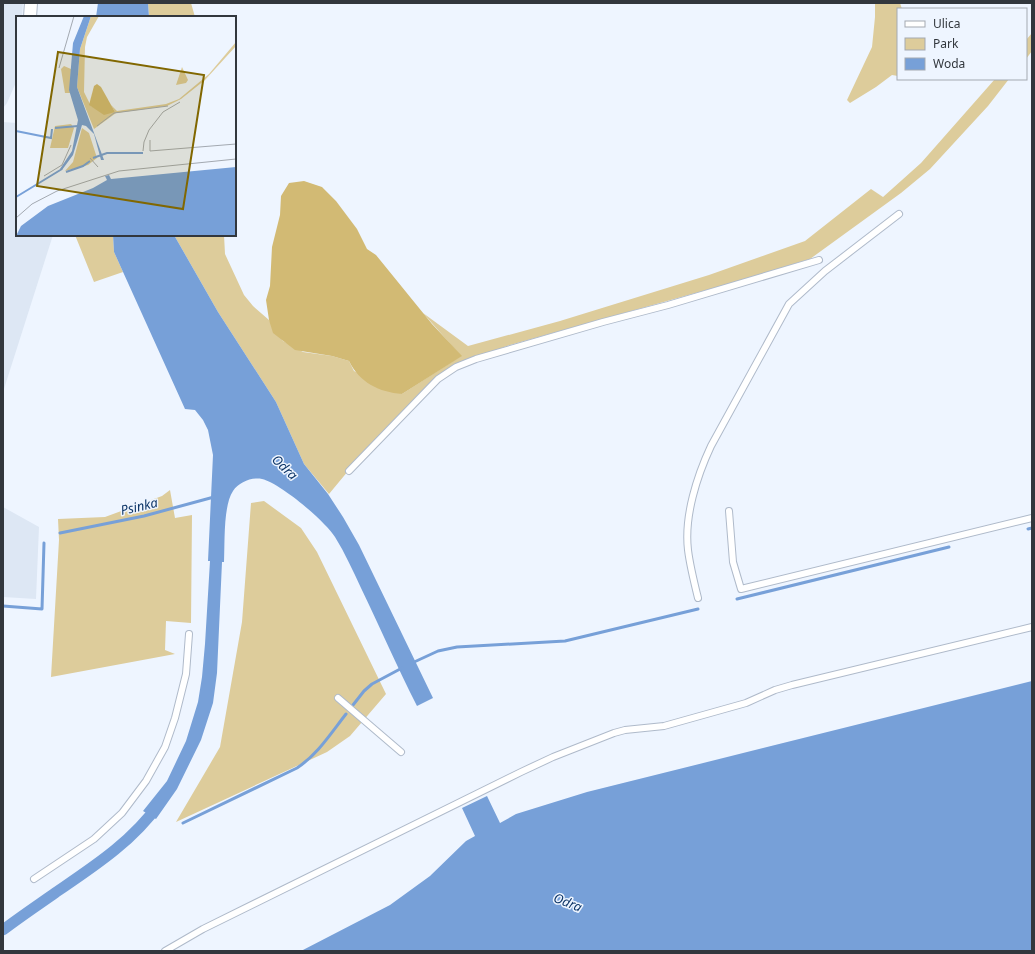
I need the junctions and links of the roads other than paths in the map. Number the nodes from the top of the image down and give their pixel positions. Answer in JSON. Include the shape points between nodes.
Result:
{"nodes":[{"id":1,"x":31,"y":3,"type":"edge"},
{"id":2,"x":30,"y":16,"type":"edge"},
{"id":3,"x":899,"y":214,"type":"dead end"},
{"id":4,"x":818,"y":260,"type":"dead end"},
{"id":5,"x":349,"y":471,"type":"dead end"},
{"id":6,"x":729,"y":511,"type":"dead end"},
{"id":7,"x":1032,"y":518,"type":"edge"},
{"id":8,"x":698,"y":598,"type":"dead end"},
{"id":9,"x":1032,"y":627,"type":"edge"},
{"id":10,"x":189,"y":634,"type":"dead end"},
{"id":11,"x":338,"y":698,"type":"dead end"},
{"id":12,"x":401,"y":752,"type":"dead end"},
{"id":13,"x":34,"y":879,"type":"dead end"},
{"id":14,"x":165,"y":951,"type":"edge"}],
"edges":[{"from":1,"to":2,"type":"street"},
{"from":3,"to":8,"type":"lane","via":[[825,271],[789,304],[711,446],[701,466],[695,487],[688,530],[689,554]]},
{"from":4,"to":5,"type":"lane","via":[[456,367],[438,379]]},
{"from":6,"to":7,"type":"lane","via":[[733,562],[740,589]]},
{"from":9,"to":14,"type":"lane","via":[[792,685],[746,703],[664,726],[624,730],[587,743],[521,772],[204,929]]},
{"from":10,"to":13,"type":"lane","via":[[186,674],[175,718],[164,747],[146,781],[122,813],[94,839]]},
{"from":11,"to":12,"type":"lane"}]}
